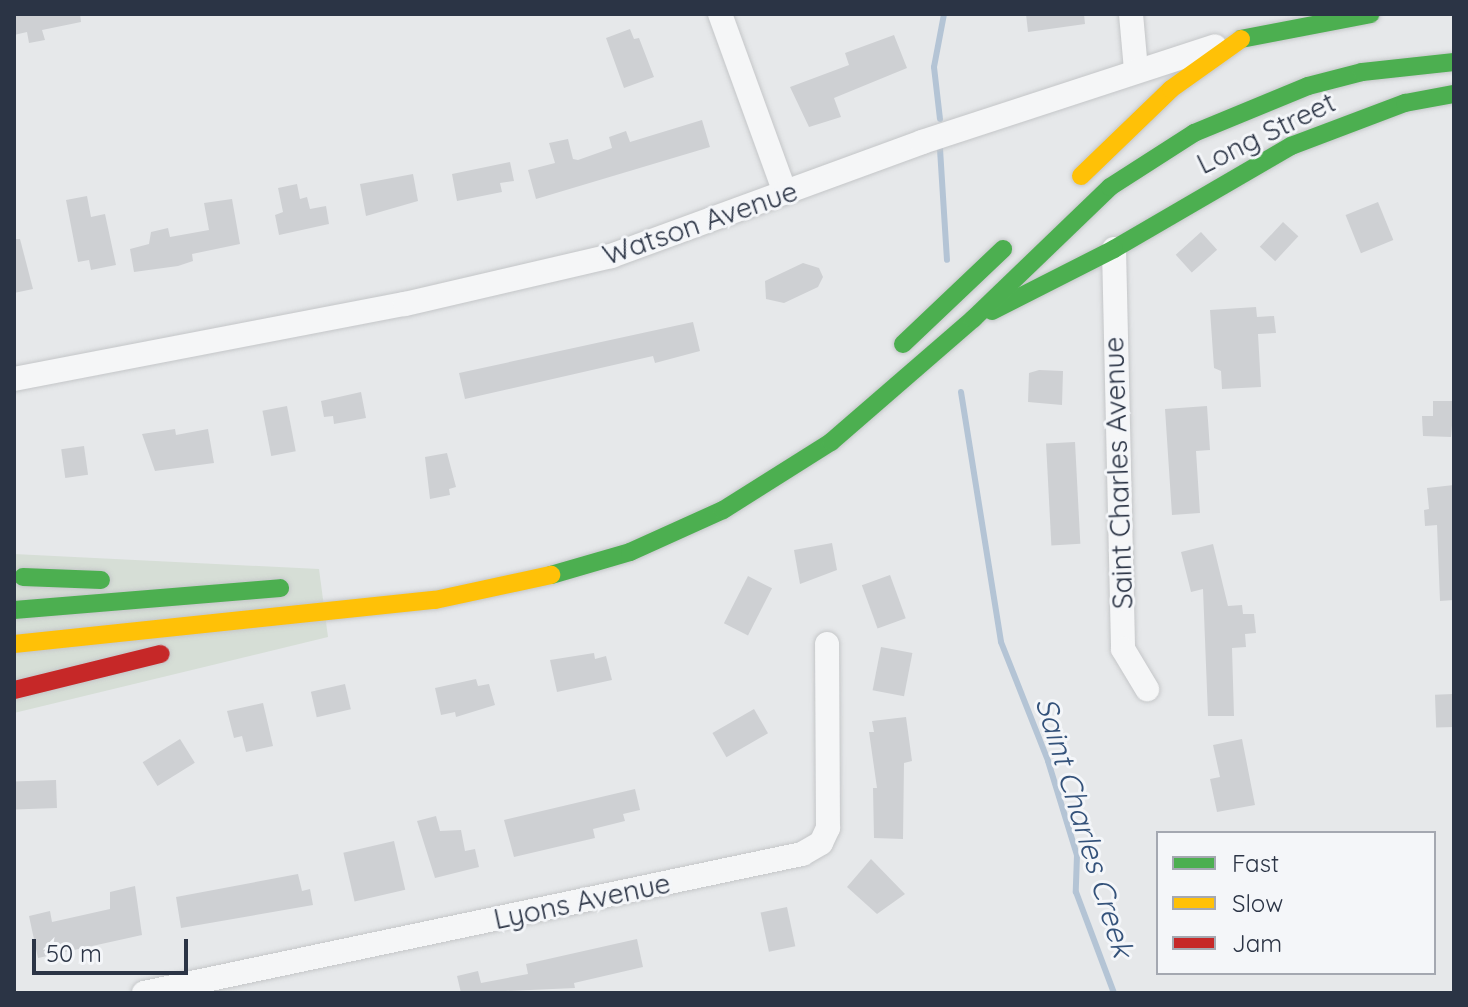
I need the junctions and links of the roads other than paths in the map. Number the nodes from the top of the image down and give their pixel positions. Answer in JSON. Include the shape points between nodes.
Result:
{"nodes":[{"id":1,"x":720,"y":14,"type":"edge"},
{"id":2,"x":1131,"y":14,"type":"edge"},
{"id":3,"x":1371,"y":14,"type":"edge"},
{"id":4,"x":1241,"y":39,"type":"junction"},
{"id":5,"x":1454,"y":62,"type":"edge"},
{"id":6,"x":1136,"y":70,"type":"junction"},
{"id":7,"x":1454,"y":94,"type":"edge"},
{"id":8,"x":1179,"y":110,"type":"dead end"},
{"id":9,"x":785,"y":193,"type":"junction"},
{"id":10,"x":1016,"y":236,"type":"dead end"},
{"id":11,"x":1114,"y":249,"type":"junction"},
{"id":12,"x":973,"y":319,"type":"junction"},
{"id":13,"x":886,"y":361,"type":"dead end"},
{"id":14,"x":14,"y":379,"type":"edge"},
{"id":15,"x":19,"y":577,"type":"edge"},
{"id":16,"x":307,"y":585,"type":"dead end"},
{"id":17,"x":278,"y":588,"type":"junction"},
{"id":18,"x":14,"y":610,"type":"edge"},
{"id":19,"x":340,"y":610,"type":"junction"},
{"id":20,"x":14,"y":644,"type":"edge"},
{"id":21,"x":827,"y":644,"type":"dead end"},
{"id":22,"x":1147,"y":689,"type":"dead end"},
{"id":23,"x":14,"y":690,"type":"edge"},
{"id":24,"x":154,"y":992,"type":"edge"}],
"edges":[{"from":1,"to":9,"type":"street"},
{"from":2,"to":6,"type":"street"},
{"from":3,"to":4,"type":"main road","name":"Watson Avenue"},
{"from":4,"to":6,"type":"street","name":"Watson Avenue"},
{"from":4,"to":8,"type":"main road","via":[[1171,89],[1076,180]]},
{"from":5,"to":12,"type":"main road","via":[[1362,72],[1308,86],[1194,133],[1110,187]]},
{"from":6,"to":9,"type":"street","name":"Watson Avenue"},
{"from":7,"to":11,"type":"main road","name":"Long Street","via":[[1405,103],[1291,146]]},
{"from":9,"to":14,"type":"street","name":"Watson Avenue","via":[[696,229],[577,265]]},
{"from":10,"to":13,"type":"main road"},
{"from":11,"to":12,"type":"main road","name":"Long Street"},
{"from":11,"to":22,"type":"street","name":"Saint Charles Avenue","via":[[1123,649]]},
{"from":12,"to":19,"type":"main road","via":[[831,442],[778,478],[677,532],[566,573],[501,589]]},
{"from":15,"to":17,"type":"main road"},
{"from":16,"to":17,"type":"main road"},
{"from":17,"to":18,"type":"main road"},
{"from":19,"to":20,"type":"main road"},
{"from":19,"to":23,"type":"main road"},
{"from":21,"to":24,"type":"street","name":"Lyons Avenue","via":[[828,828],[821,843],[802,854]]}]}
